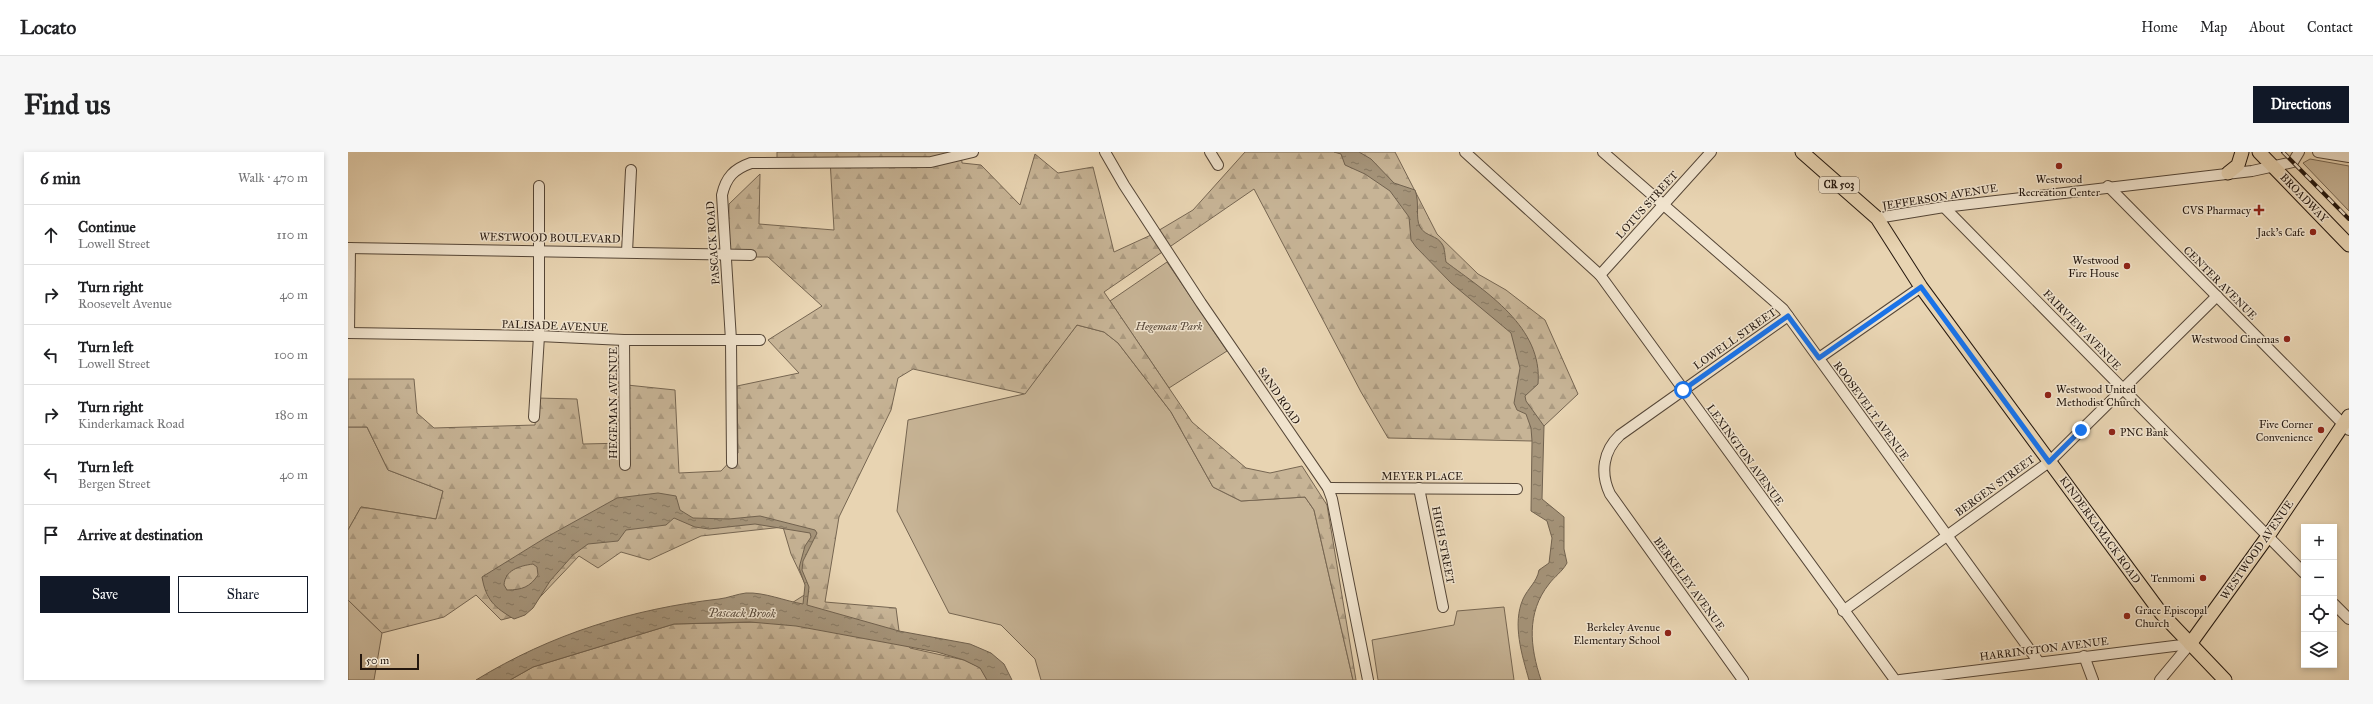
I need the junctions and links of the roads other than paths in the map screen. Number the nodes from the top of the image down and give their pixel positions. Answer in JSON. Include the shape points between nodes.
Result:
{"nodes":[{"id":1,"x":973,"y":152,"type":"edge"},
{"id":2,"x":1105,"y":152,"type":"edge"},
{"id":3,"x":1210,"y":152,"type":"edge"},
{"id":4,"x":1603,"y":152,"type":"edge"},
{"id":5,"x":1711,"y":152,"type":"edge"},
{"id":6,"x":1802,"y":152,"type":"edge"},
{"id":7,"x":2242,"y":152,"type":"edge"},
{"id":8,"x":2259,"y":152,"type":"edge"},
{"id":9,"x":2299,"y":152,"type":"edge"},
{"id":10,"x":2318,"y":152,"type":"edge"},
{"id":11,"x":1467,"y":153,"type":"edge"},
{"id":12,"x":2328,"y":153,"type":"edge"},
{"id":13,"x":2349,"y":157,"type":"edge"},
{"id":14,"x":1218,"y":165,"type":"dead end"},
{"id":15,"x":2274,"y":167,"type":"junction"},
{"id":16,"x":631,"y":170,"type":"dead end"},
{"id":17,"x":2228,"y":173,"type":"junction"},
{"id":18,"x":539,"y":186,"type":"dead end"},
{"id":19,"x":2108,"y":186,"type":"junction"},
{"id":20,"x":1664,"y":205,"type":"junction"},
{"id":21,"x":1944,"y":207,"type":"junction"},
{"id":22,"x":1877,"y":218,"type":"junction"},
{"id":23,"x":2349,"y":245,"type":"edge"},
{"id":24,"x":349,"y":248,"type":"edge"},
{"id":25,"x":538,"y":250,"type":"junction"},
{"id":26,"x":628,"y":252,"type":"junction"},
{"id":27,"x":726,"y":255,"type":"junction"},
{"id":28,"x":751,"y":255,"type":"dead end"},
{"id":29,"x":1600,"y":275,"type":"junction"},
{"id":30,"x":1921,"y":287,"type":"junction"},
{"id":31,"x":2217,"y":296,"type":"junction"},
{"id":32,"x":1788,"y":316,"type":"junction"},
{"id":33,"x":348,"y":333,"type":"edge"},
{"id":34,"x":538,"y":336,"type":"junction"},
{"id":35,"x":624,"y":340,"type":"junction"},
{"id":36,"x":731,"y":340,"type":"junction"},
{"id":37,"x":760,"y":340,"type":"dead end"},
{"id":38,"x":1819,"y":358,"type":"junction"},
{"id":39,"x":2123,"y":389,"type":"junction"},
{"id":40,"x":1683,"y":390,"type":"junction"},
{"id":41,"x":534,"y":417,"type":"dead end"},
{"id":42,"x":2347,"y":424,"type":"edge"},
{"id":43,"x":2049,"y":462,"type":"junction"},
{"id":44,"x":732,"y":463,"type":"dead end"},
{"id":45,"x":625,"y":465,"type":"dead end"},
{"id":46,"x":1328,"y":488,"type":"junction"},
{"id":47,"x":1419,"y":488,"type":"junction"},
{"id":48,"x":1517,"y":489,"type":"dead end"},
{"id":49,"x":1615,"y":502,"type":"joint"},
{"id":50,"x":1947,"y":536,"type":"junction"},
{"id":51,"x":2268,"y":536,"type":"junction"},
{"id":52,"x":2301,"y":570,"type":"edge"},
{"id":53,"x":1443,"y":607,"type":"dead end"},
{"id":54,"x":2337,"y":607,"type":"edge"},
{"id":55,"x":1843,"y":612,"type":"junction"},
{"id":56,"x":2349,"y":619,"type":"edge"},
{"id":57,"x":2190,"y":644,"type":"junction"},
{"id":58,"x":2084,"y":656,"type":"junction"},
{"id":59,"x":2038,"y":661,"type":"junction"},
{"id":60,"x":1368,"y":680,"type":"edge"},
{"id":61,"x":1743,"y":680,"type":"edge"},
{"id":62,"x":1895,"y":680,"type":"edge"},
{"id":63,"x":1900,"y":680,"type":"edge"},
{"id":64,"x":2093,"y":680,"type":"edge"},
{"id":65,"x":2160,"y":680,"type":"edge"},
{"id":66,"x":2225,"y":680,"type":"edge"}],
"edges":[{"from":1,"to":27,"type":"street","name":"PASCACK ROAD","via":[[931,162],[751,163],[740,167],[725,183],[722,195]]},
{"from":2,"to":46,"type":"street","name":"SAND ROAD","via":[[1201,304]]},
{"from":3,"to":14,"type":"street"},
{"from":4,"to":20,"type":"street","name":"ROOSEVELT AVENUE"},
{"from":5,"to":20,"type":"street","name":"LOTUS STREET"},
{"from":6,"to":22,"type":"main road","name":"KINDERKAMACK ROAD","number":"CR 503"},
{"from":7,"to":17,"type":"main road","via":[[2238,165]]},
{"from":8,"to":15,"type":"main road","name":"BROADWAY"},
{"from":9,"to":15,"type":"street","name":"JEFFERSON AVENUE","via":[[2293,162]]},
{"from":10,"to":12,"type":"street"},
{"from":11,"to":29,"type":"street","name":"LEXINGTON AVENUE"},
{"from":12,"to":13,"type":"street"},
{"from":15,"to":17,"type":"street","name":"JEFFERSON AVENUE"},
{"from":15,"to":23,"type":"main road","name":"BROADWAY"},
{"from":16,"to":26,"type":"street"},
{"from":17,"to":19,"type":"street","name":"JEFFERSON AVENUE"},
{"from":18,"to":25,"type":"street"},
{"from":19,"to":21,"type":"street","name":"JEFFERSON AVENUE"},
{"from":19,"to":31,"type":"street","name":"CENTER AVENUE"},
{"from":20,"to":29,"type":"street","name":"LOTUS STREET"},
{"from":20,"to":32,"type":"street","name":"ROOSEVELT AVENUE"},
{"from":21,"to":22,"type":"street","name":"JEFFERSON AVENUE"},
{"from":21,"to":39,"type":"street","name":"FAIRVIEW AVENUE"},
{"from":22,"to":30,"type":"main road","name":"KINDERKAMACK ROAD","number":"CR 503"},
{"from":24,"to":25,"type":"street","name":"WESTWOOD BOULEVARD"},
{"from":24,"to":33,"type":"street"},
{"from":25,"to":26,"type":"street","name":"WESTWOOD BOULEVARD"},
{"from":25,"to":34,"type":"street"},
{"from":26,"to":27,"type":"street","name":"WESTWOOD BOULEVARD"},
{"from":27,"to":28,"type":"street","name":"WESTWOOD BOULEVARD"},
{"from":27,"to":36,"type":"street","name":"PASCACK ROAD"},
{"from":29,"to":40,"type":"street","name":"LEXINGTON AVENUE"},
{"from":30,"to":38,"type":"street"},
{"from":30,"to":43,"type":"main road","name":"KINDERKAMACK ROAD","number":"CR 503"},
{"from":31,"to":39,"type":"street","name":"BERGEN STREET"},
{"from":31,"to":42,"type":"street","name":"CENTER AVENUE"},
{"from":32,"to":38,"type":"street","name":"ROOSEVELT AVENUE"},
{"from":32,"to":40,"type":"street","name":"LOWELL STREET"},
{"from":33,"to":34,"type":"street","name":"PALISADE AVENUE"},
{"from":34,"to":35,"type":"street","name":"PALISADE AVENUE"},
{"from":34,"to":41,"type":"street"},
{"from":35,"to":36,"type":"street","name":"PALISADE AVENUE"},
{"from":35,"to":45,"type":"street","name":"HEGEMAN AVENUE"},
{"from":36,"to":37,"type":"street","name":"PALISADE AVENUE"},
{"from":36,"to":44,"type":"street","name":"PASCACK ROAD"},
{"from":38,"to":50,"type":"street","name":"ROOSEVELT AVENUE"},
{"from":39,"to":43,"type":"street","name":"BERGEN STREET"},
{"from":39,"to":51,"type":"street","name":"FAIRVIEW AVENUE"},
{"from":40,"to":49,"type":"street","name":"LOWELL STREET","via":[[1620,435],[1610,447],[1605,460],[1604,474],[1605,484]]},
{"from":40,"to":55,"type":"street","name":"LEXINGTON AVENUE"},
{"from":42,"to":51,"type":"main road","name":"WESTWOOD AVENUE"},
{"from":43,"to":50,"type":"street","name":"BERGEN STREET"},
{"from":43,"to":57,"type":"main road","name":"KINDERKAMACK ROAD","number":"CR 503","via":[[2161,613]]},
{"from":46,"to":47,"type":"street","name":"MEYER PLACE"},
{"from":46,"to":60,"type":"street","name":"SAND ROAD"},
{"from":47,"to":48,"type":"street","name":"MEYER PLACE"},
{"from":47,"to":53,"type":"street","name":"HIGH STREET"},
{"from":49,"to":61,"type":"street","name":"BERKELEY AVENUE"},
{"from":50,"to":55,"type":"street","name":"BERGEN STREET"},
{"from":50,"to":59,"type":"street","name":"ROOSEVELT AVENUE"},
{"from":51,"to":52,"type":"street","name":"FAIRVIEW AVENUE"},
{"from":51,"to":57,"type":"main road","name":"WESTWOOD AVENUE"},
{"from":54,"to":56,"type":"street"},
{"from":55,"to":62,"type":"street","name":"LEXINGTON AVENUE"},
{"from":57,"to":58,"type":"street","name":"HARRINGTON AVENUE"},
{"from":57,"to":65,"type":"street","name":"WESTWOOD AVENUE"},
{"from":57,"to":66,"type":"main road","name":"KINDERKAMACK ROAD","number":"CR 503"},
{"from":58,"to":59,"type":"street","name":"HARRINGTON AVENUE"},
{"from":58,"to":64,"type":"street"},
{"from":59,"to":63,"type":"street","name":"HARRINGTON AVENUE"}]}
